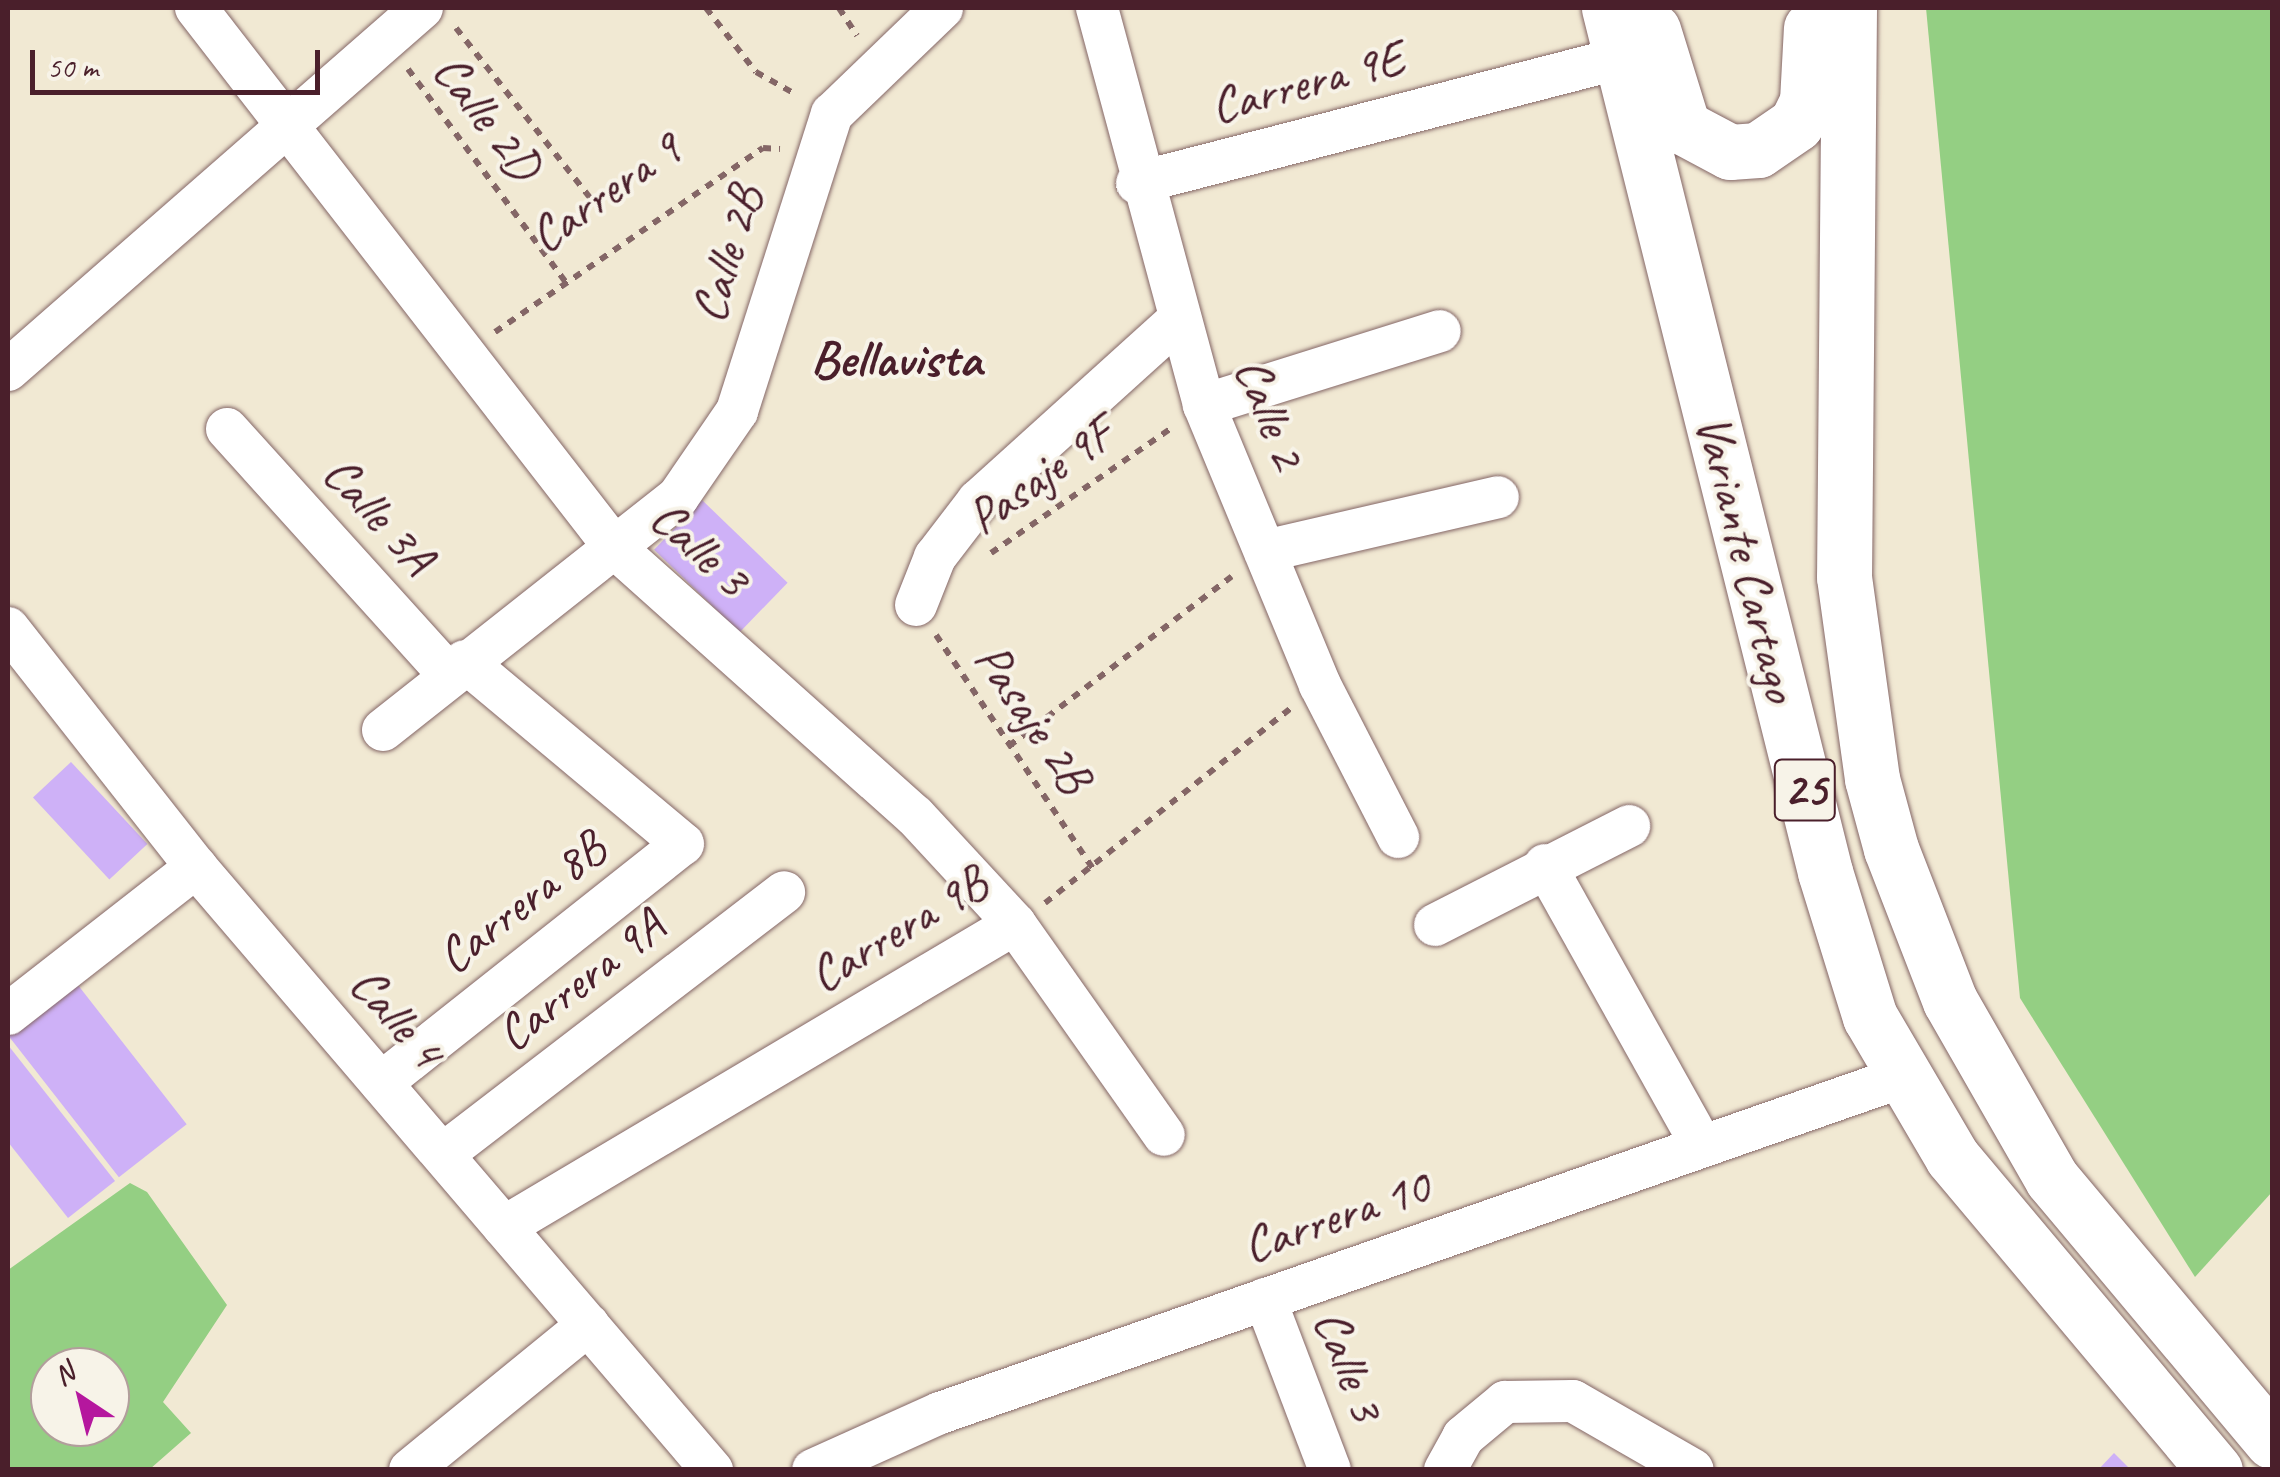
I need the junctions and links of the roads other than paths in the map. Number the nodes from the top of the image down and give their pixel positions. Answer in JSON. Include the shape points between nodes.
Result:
{"nodes":[{"id":1,"x":196,"y":8,"type":"edge"},
{"id":2,"x":942,"y":8,"type":"edge"},
{"id":3,"x":1097,"y":8,"type":"edge"},
{"id":4,"x":1647,"y":8,"type":"edge"},
{"id":5,"x":1812,"y":8,"type":"edge"},
{"id":6,"x":1849,"y":8,"type":"edge"},
{"id":7,"x":437,"y":15,"type":"edge"},
{"id":8,"x":1615,"y":33,"type":"edge"},
{"id":9,"x":285,"y":124,"type":"junction"},
{"id":10,"x":1137,"y":183,"type":"junction"},
{"id":11,"x":1178,"y":320,"type":"junction"},
{"id":12,"x":1440,"y":331,"type":"dead end"},
{"id":13,"x":8,"y":370,"type":"edge"},
{"id":14,"x":1204,"y":405,"type":"junction"},
{"id":15,"x":227,"y":429,"type":"dead end"},
{"id":16,"x":1498,"y":497,"type":"dead end"},
{"id":17,"x":614,"y":548,"type":"junction"},
{"id":18,"x":1265,"y":550,"type":"junction"},
{"id":19,"x":916,"y":605,"type":"road end"},
{"id":20,"x":8,"y":628,"type":"edge"},
{"id":21,"x":456,"y":668,"type":"junction"},
{"id":22,"x":383,"y":730,"type":"dead end"},
{"id":23,"x":1629,"y":826,"type":"dead end"},
{"id":24,"x":1398,"y":836,"type":"dead end"},
{"id":25,"x":683,"y":844,"type":"joint"},
{"id":26,"x":196,"y":866,"type":"junction"},
{"id":27,"x":1545,"y":866,"type":"junction"},
{"id":28,"x":784,"y":892,"type":"dead end"},
{"id":29,"x":1016,"y":924,"type":"junction"},
{"id":30,"x":1435,"y":924,"type":"dead end"},
{"id":31,"x":8,"y":1014,"type":"edge"},
{"id":32,"x":1899,"y":1078,"type":"junction"},
{"id":33,"x":381,"y":1083,"type":"junction"},
{"id":34,"x":1164,"y":1135,"type":"dead end"},
{"id":35,"x":1702,"y":1146,"type":"junction"},
{"id":36,"x":443,"y":1154,"type":"junction"},
{"id":37,"x":504,"y":1227,"type":"junction"},
{"id":38,"x":1266,"y":1300,"type":"junction"},
{"id":39,"x":588,"y":1325,"type":"junction"},
{"id":40,"x":2272,"y":1440,"type":"edge"},
{"id":41,"x":410,"y":1470,"type":"edge"},
{"id":42,"x":712,"y":1470,"type":"edge"},
{"id":43,"x":813,"y":1470,"type":"edge"},
{"id":44,"x":1330,"y":1470,"type":"edge"},
{"id":45,"x":1445,"y":1470,"type":"edge"},
{"id":46,"x":1693,"y":1470,"type":"edge"},
{"id":47,"x":2215,"y":1470,"type":"edge"}],
"edges":[{"from":1,"to":9,"type":"street","name":"Calle 3"},
{"from":2,"to":17,"type":"street","name":"Calle 2B","via":[[823,132],[736,411],[678,497]]},
{"from":3,"to":10,"type":"street","name":"Calle 2"},
{"from":4,"to":5,"type":"highway","via":[[1683,127],[1730,152],[1758,150],[1796,124],[1807,101]]},
{"from":6,"to":40,"type":"highway","name":"Variante Cartago","number":"25","via":[[1844,577],[1872,780],[1891,849],[1950,1001],[2052,1178]]},
{"from":7,"to":9,"type":"street","via":[[385,39]]},
{"from":8,"to":10,"type":"street","name":"Carrera 9E"},
{"from":8,"to":32,"type":"highway","name":"Variante Cartago","number":"25","via":[[1826,872]]},
{"from":9,"to":13,"type":"street"},
{"from":9,"to":17,"type":"street","name":"Calle 3"},
{"from":10,"to":11,"type":"street","name":"Calle 2"},
{"from":11,"to":14,"type":"street","name":"Calle 2"},
{"from":11,"to":19,"type":"street","via":[[978,501],[935,557]]},
{"from":12,"to":14,"type":"street"},
{"from":14,"to":18,"type":"street","name":"Calle 2"},
{"from":15,"to":21,"type":"street","name":"Calle 3A"},
{"from":16,"to":18,"type":"street"},
{"from":17,"to":21,"type":"street","name":"Calle 2B"},
{"from":17,"to":29,"type":"street","name":"Calle 3","via":[[915,816]]},
{"from":18,"to":24,"type":"street","name":"Calle 2","via":[[1320,685]]},
{"from":20,"to":26,"type":"street","name":"Calle 4"},
{"from":21,"to":22,"type":"street","name":"Calle 2B"},
{"from":21,"to":25,"type":"street","name":"Calle 3A"},
{"from":23,"to":27,"type":"street"},
{"from":25,"to":33,"type":"street","name":"Carrera 8B"},
{"from":26,"to":31,"type":"street"},
{"from":26,"to":33,"type":"street","name":"Calle 4"},
{"from":27,"to":30,"type":"street"},
{"from":27,"to":35,"type":"street"},
{"from":28,"to":36,"type":"street","name":"Carrera 9A"},
{"from":29,"to":34,"type":"street","name":"Calle 3"},
{"from":29,"to":37,"type":"street","name":"Carrera 9B"},
{"from":32,"to":35,"type":"street","name":"Carrera 10"},
{"from":32,"to":47,"type":"highway","name":"Variante Cartago","number":"25","via":[[1952,1157]]},
{"from":33,"to":36,"type":"street","name":"Calle 4"},
{"from":35,"to":38,"type":"street","name":"Carrera 10"},
{"from":36,"to":37,"type":"street","name":"Calle 4"},
{"from":37,"to":39,"type":"street","name":"Calle 4"},
{"from":38,"to":43,"type":"street","name":"Carrera 10","via":[[940,1413]]},
{"from":38,"to":44,"type":"street","name":"Calle 3"},
{"from":39,"to":41,"type":"street"},
{"from":39,"to":42,"type":"street","name":"Calle 4"},
{"from":45,"to":46,"type":"street","via":[[1462,1436],[1505,1402],[1573,1402]]}]}
